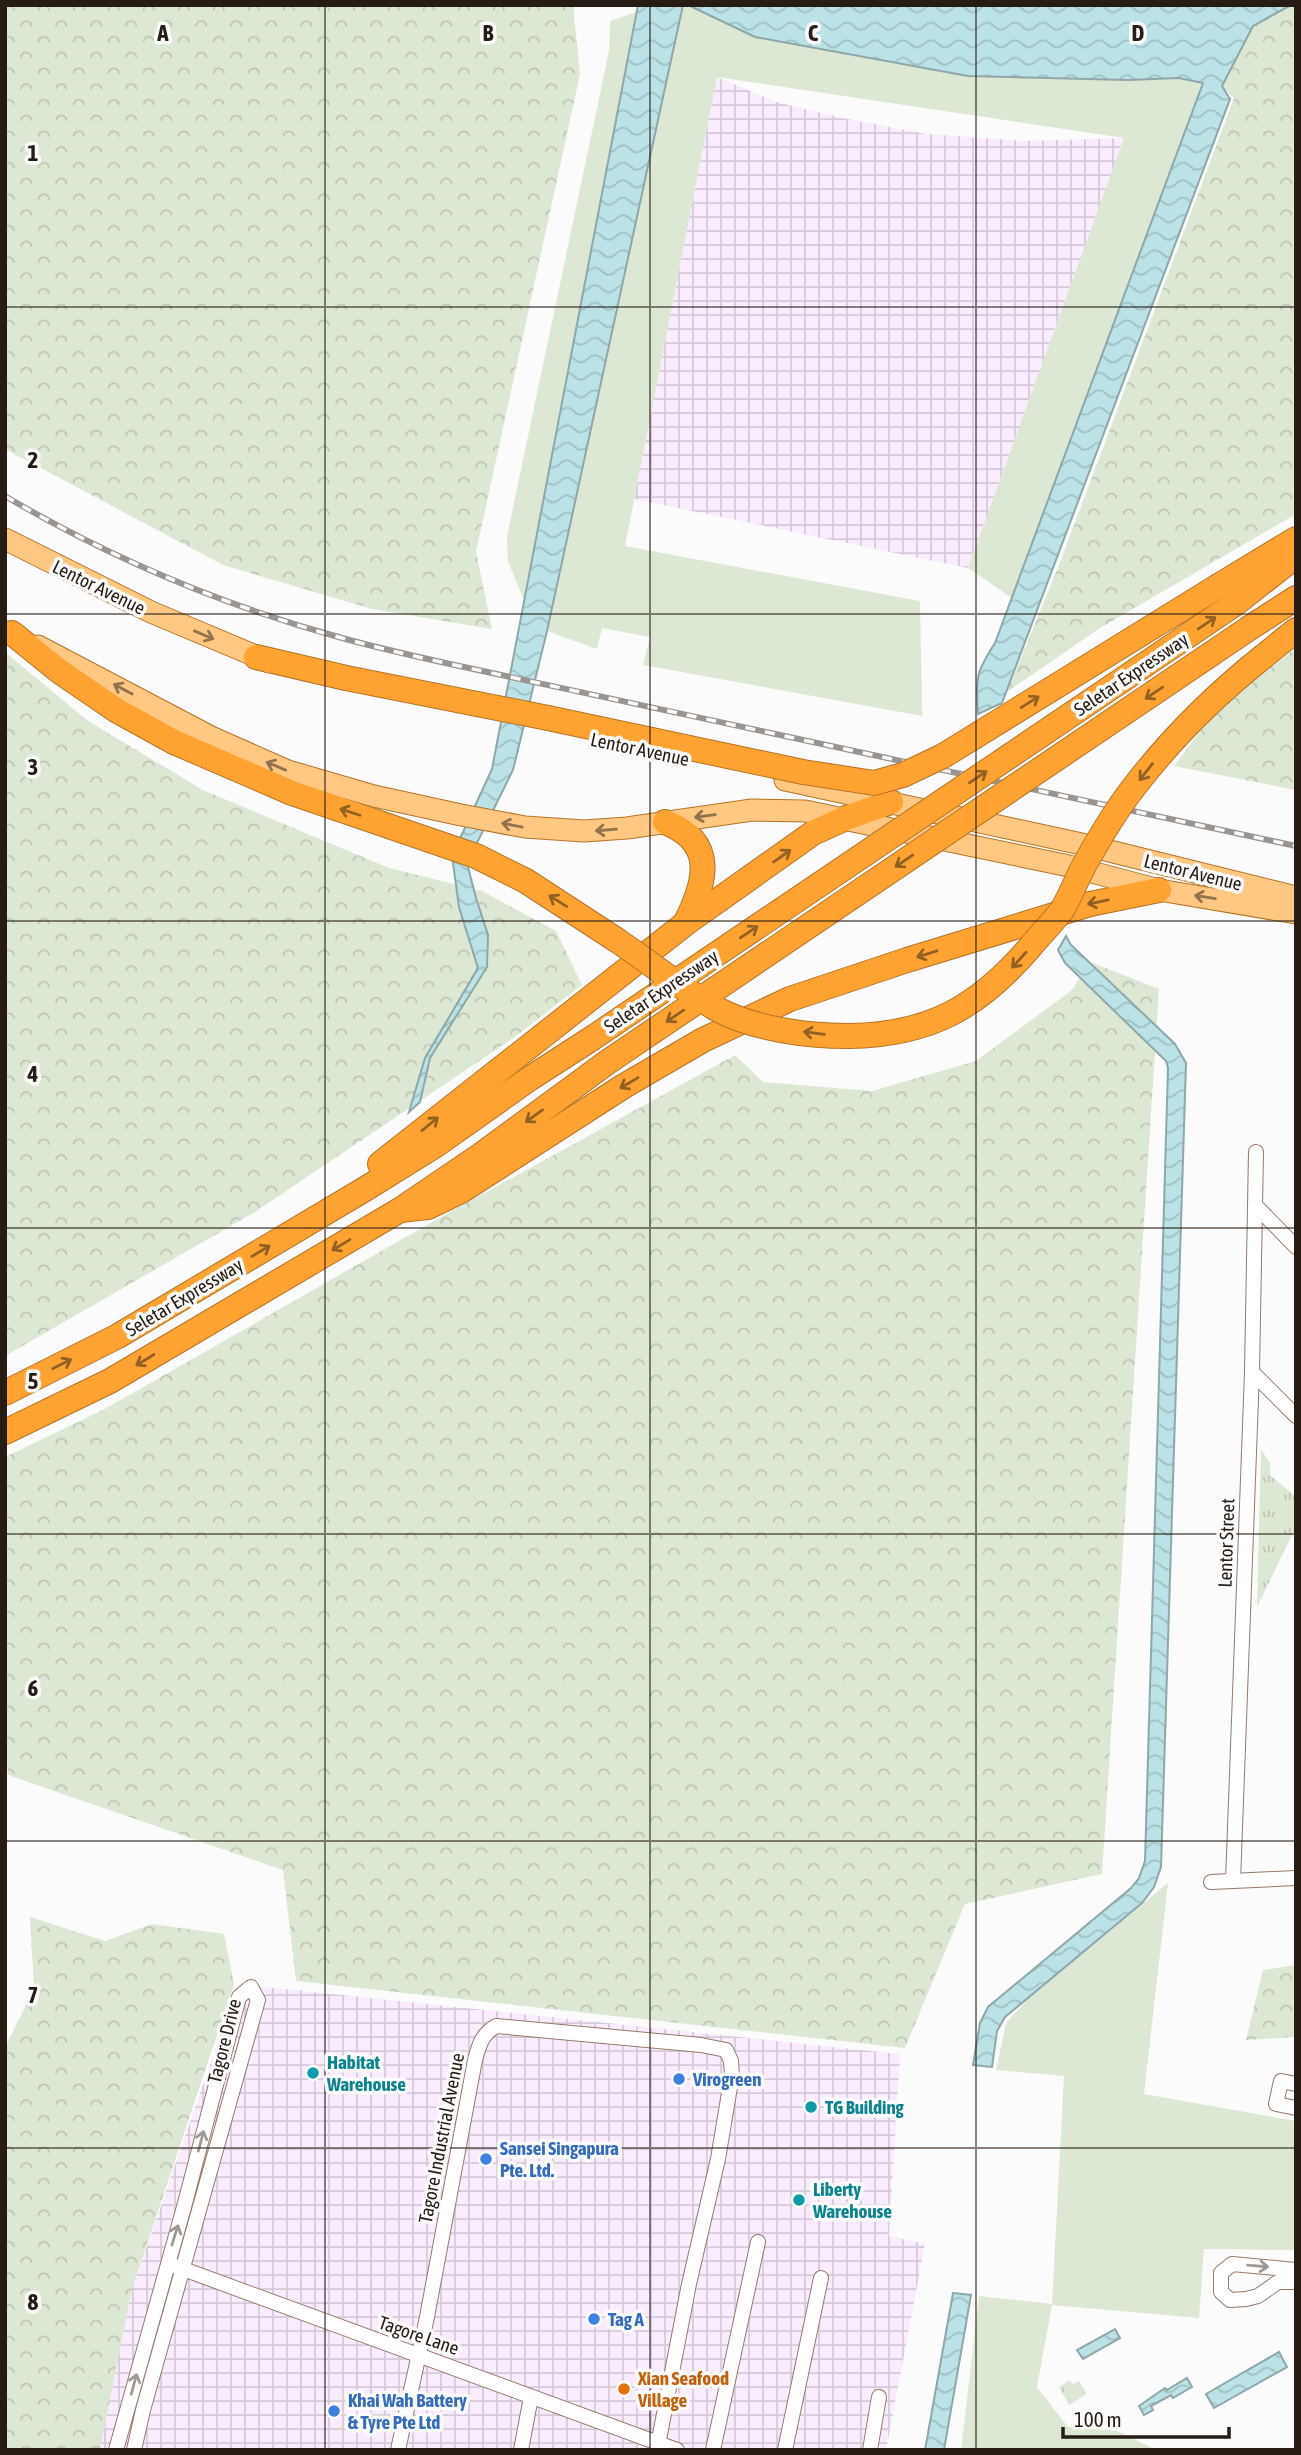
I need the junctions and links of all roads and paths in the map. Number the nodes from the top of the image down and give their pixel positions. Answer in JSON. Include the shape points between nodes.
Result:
{"nodes":[{"id":1,"x":5,"y":539,"type":"edge"},
{"id":2,"x":1296,"y":539,"type":"edge"},
{"id":3,"x":1296,"y":556,"type":"edge"},
{"id":4,"x":1228,"y":594,"type":"junction"},
{"id":5,"x":1296,"y":598,"type":"edge"},
{"id":6,"x":1296,"y":630,"type":"edge"},
{"id":7,"x":8,"y":631,"type":"edge"},
{"id":8,"x":256,"y":657,"type":"joint"},
{"id":9,"x":489,"y":712,"type":"junction"},
{"id":10,"x":891,"y":802,"type":"junction"},
{"id":11,"x":846,"y":818,"type":"junction"},
{"id":12,"x":665,"y":822,"type":"junction"},
{"id":13,"x":1077,"y":844,"type":"junction"},
{"id":14,"x":1069,"y":866,"type":"junction"},
{"id":15,"x":1159,"y":890,"type":"junction"},
{"id":16,"x":1296,"y":897,"type":"edge"},
{"id":17,"x":1296,"y":913,"type":"edge"},
{"id":18,"x":686,"y":923,"type":"junction"},
{"id":19,"x":1256,"y":1152,"type":"dead end"},
{"id":20,"x":365,"y":1189,"type":"junction"},
{"id":21,"x":1255,"y":1206,"type":"junction"},
{"id":22,"x":400,"y":1210,"type":"junction"},
{"id":23,"x":1296,"y":1247,"type":"edge"},
{"id":24,"x":1252,"y":1373,"type":"junction"},
{"id":25,"x":5,"y":1393,"type":"edge"},
{"id":26,"x":1296,"y":1416,"type":"edge"},
{"id":27,"x":5,"y":1432,"type":"edge"},
{"id":28,"x":1296,"y":1878,"type":"edge"},
{"id":29,"x":1233,"y":1881,"type":"junction"},
{"id":30,"x":1211,"y":1882,"type":"dead end"},
{"id":31,"x":1296,"y":2084,"type":"edge"},
{"id":32,"x":1296,"y":2108,"type":"edge"},
{"id":33,"x":758,"y":2242,"type":"dead end"},
{"id":34,"x":166,"y":2264,"type":"junction"},
{"id":35,"x":182,"y":2268,"type":"junction"},
{"id":36,"x":1296,"y":2270,"type":"edge"},
{"id":37,"x":821,"y":2278,"type":"dead end"},
{"id":38,"x":1296,"y":2282,"type":"edge"},
{"id":39,"x":418,"y":2354,"type":"junction"},
{"id":40,"x":531,"y":2397,"type":"junction"},
{"id":41,"x":879,"y":2397,"type":"dead end"},
{"id":42,"x":658,"y":2446,"type":"edge"},
{"id":43,"x":116,"y":2450,"type":"edge"},
{"id":44,"x":134,"y":2450,"type":"edge"},
{"id":45,"x":398,"y":2450,"type":"edge"},
{"id":46,"x":521,"y":2450,"type":"edge"},
{"id":47,"x":677,"y":2450,"type":"edge"},
{"id":48,"x":713,"y":2450,"type":"edge"},
{"id":49,"x":785,"y":2450,"type":"edge"},
{"id":50,"x":870,"y":2450,"type":"edge"}],
"edges":[{"from":1,"to":8,"type":"main road","name":"Lentor Avenue","one_way":true,"via":[[151,612]]},
{"from":2,"to":4,"type":"highway"},
{"from":3,"to":4,"type":"highway","name":"Seletar Expressway"},
{"from":9,"to":4,"type":"highway","one_way":true,"bridge":true,"via":[[874,783],[943,756]]},
{"from":20,"to":4,"type":"highway","name":"Seletar Expressway","one_way":true,"bridge":true,"via":[[591,1039]]},
{"from":5,"to":22,"type":"highway","name":"Seletar Expressway","one_way":true,"bridge":true,"via":[[609,1061]]},
{"from":6,"to":7,"type":"highway","one_way":true,"bridge":true,"via":[[1215,695],[1171,740],[1132,789],[1062,910],[1002,978],[973,1001],[922,1026],[832,1036],[741,1019],[716,1008],[580,914],[506,870],[441,842],[257,779],[174,742],[116,710]]},
{"from":12,"to":7,"type":"main road","name":"Lentor Avenue","one_way":true,"via":[[603,830],[525,827],[363,793],[288,771],[211,737]]},
{"from":8,"to":9,"type":"highway"},
{"from":9,"to":10,"type":"main road","name":"Lentor Avenue","via":[[541,729]]},
{"from":10,"to":11,"type":"highway"},
{"from":10,"to":13,"type":"main road","name":"Lentor Avenue"},
{"from":11,"to":12,"type":"main road","name":"Lentor Avenue","one_way":true,"via":[[774,809]]},
{"from":11,"to":14,"type":"main road","name":"Lentor Avenue"},
{"from":18,"to":11,"type":"highway","one_way":true,"via":[[813,833]]},
{"from":12,"to":18,"type":"highway","via":[[690,836],[702,855],[704,879]]},
{"from":13,"to":14,"type":"main road"},
{"from":13,"to":16,"type":"main road","name":"Lentor Avenue"},
{"from":14,"to":15,"type":"main road","name":"Lentor Avenue"},
{"from":17,"to":15,"type":"main road","name":"Lentor Avenue","one_way":true},
{"from":15,"to":22,"type":"highway","one_way":true,"via":[[1090,904],[790,999],[703,1040],[624,1086],[461,1191],[428,1207]]},
{"from":20,"to":18,"type":"highway","one_way":true,"via":[[388,1158]]},
{"from":19,"to":21,"type":"street","name":"Lentor Street"},
{"from":25,"to":20,"type":"highway","name":"Seletar Expressway","one_way":true,"via":[[118,1336]]},
{"from":21,"to":23,"type":"street"},
{"from":21,"to":24,"type":"street","name":"Lentor Street"},
{"from":22,"to":27,"type":"highway","name":"Seletar Expressway","one_way":true,"via":[[110,1381]]},
{"from":24,"to":26,"type":"street"},
{"from":24,"to":29,"type":"street","name":"Lentor Street"},
{"from":28,"to":29,"type":"street"},
{"from":29,"to":30,"type":"street"},
{"from":31,"to":32,"type":"street","via":[[1281,2081],[1276,2104]]},
{"from":33,"to":48,"type":"street"},
{"from":34,"to":35,"type":"street","name":"Tagore Lane"},
{"from":34,"to":35,"type":"street","name":"Tagore Drive","one_way":true,"via":[[239,1997],[251,1987],[258,2000]]},
{"from":43,"to":34,"type":"street","name":"Tagore Drive","one_way":true},
{"from":35,"to":39,"type":"street","name":"Tagore Lane"},
{"from":35,"to":44,"type":"street","name":"Tagore Drive"},
{"from":38,"to":36,"type":"street","one_way":true,"via":[[1278,2281],[1246,2299],[1230,2300],[1221,2292],[1221,2273],[1232,2264]]},
{"from":37,"to":49,"type":"street"},
{"from":39,"to":40,"type":"street","name":"Tagore Lane"},
{"from":39,"to":42,"type":"street","name":"Tagore Industrial Avenue","via":[[475,2060],[487,2031],[496,2026],[726,2050],[732,2075],[718,2159]]},
{"from":39,"to":45,"type":"street","name":"Tagore Industrial Avenue"},
{"from":40,"to":42,"type":"street","name":"Tagore Lane"},
{"from":40,"to":46,"type":"street"},
{"from":41,"to":50,"type":"street"},
{"from":42,"to":47,"type":"street","name":"Tagore Lane"}]}
